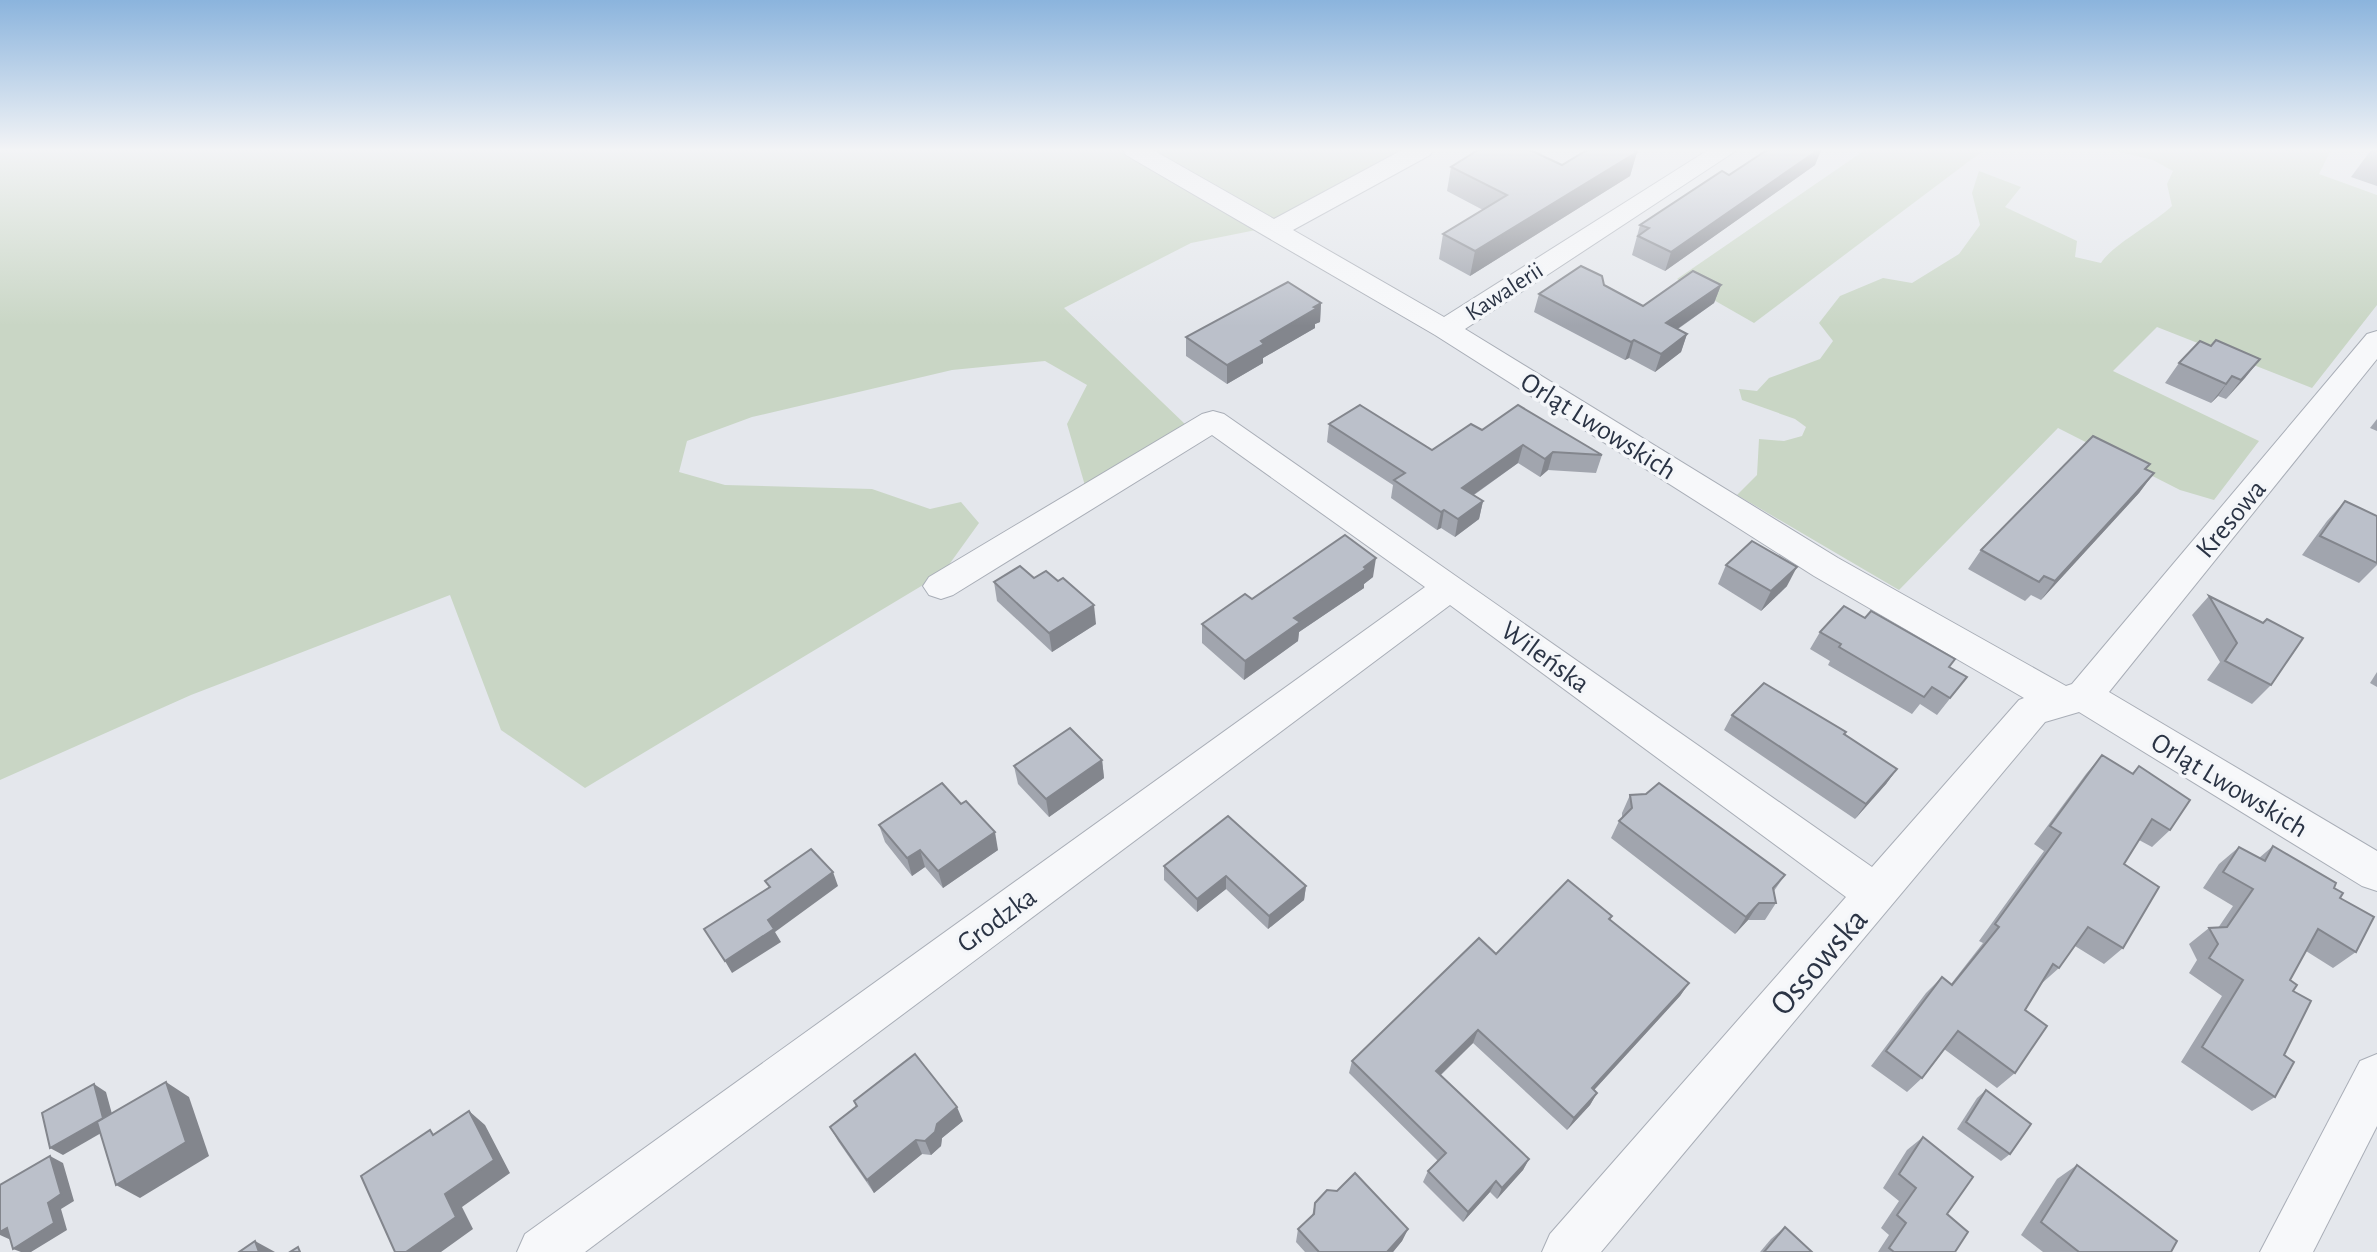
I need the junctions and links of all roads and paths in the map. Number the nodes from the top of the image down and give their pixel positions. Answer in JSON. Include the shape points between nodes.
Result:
{"nodes":[{"id":1,"x":1239,"y":208,"type":"edge"},
{"id":2,"x":1313,"y":208,"type":"edge"},
{"id":3,"x":1634,"y":208,"type":"edge"},
{"id":4,"x":1275,"y":229,"type":"junction"},
{"id":5,"x":1445,"y":329,"type":"junction"},
{"id":6,"x":2377,"y":340,"type":"edge"},
{"id":7,"x":941,"y":586,"type":"dead end"},
{"id":8,"x":1450,"y":587,"type":"junction"},
{"id":9,"x":2073,"y":699,"type":"junction"},
{"id":10,"x":2377,"y":873,"type":"edge"},
{"id":11,"x":1876,"y":894,"type":"junction"},
{"id":12,"x":2377,"y":1077,"type":"edge"},
{"id":13,"x":543,"y":1252,"type":"edge"},
{"id":14,"x":1568,"y":1252,"type":"edge"},
{"id":15,"x":2286,"y":1252,"type":"edge"}],
"edges":[{"from":1,"to":4,"type":"street","name":"Orląt Lwowskich"},
{"from":2,"to":4,"type":"street"},
{"from":3,"to":5,"type":"street","name":"Kawalerii"},
{"from":4,"to":5,"type":"street","name":"Orląt Lwowskich"},
{"from":5,"to":9,"type":"street","name":"Orląt Lwowskich","via":[[1826,567]]},
{"from":6,"to":9,"type":"street","name":"Kresowa"},
{"from":7,"to":8,"type":"street","name":"Wileńska","via":[[1213,421]]},
{"from":8,"to":11,"type":"street","name":"Wileńska"},
{"from":8,"to":13,"type":"street","name":"Grodzka"},
{"from":9,"to":10,"type":"street","name":"Orląt Lwowskich"},
{"from":9,"to":11,"type":"street","name":"Ossowska","via":[[2032,711]]},
{"from":11,"to":14,"type":"street","name":"Ossowska"},
{"from":12,"to":15,"type":"street"}]}
